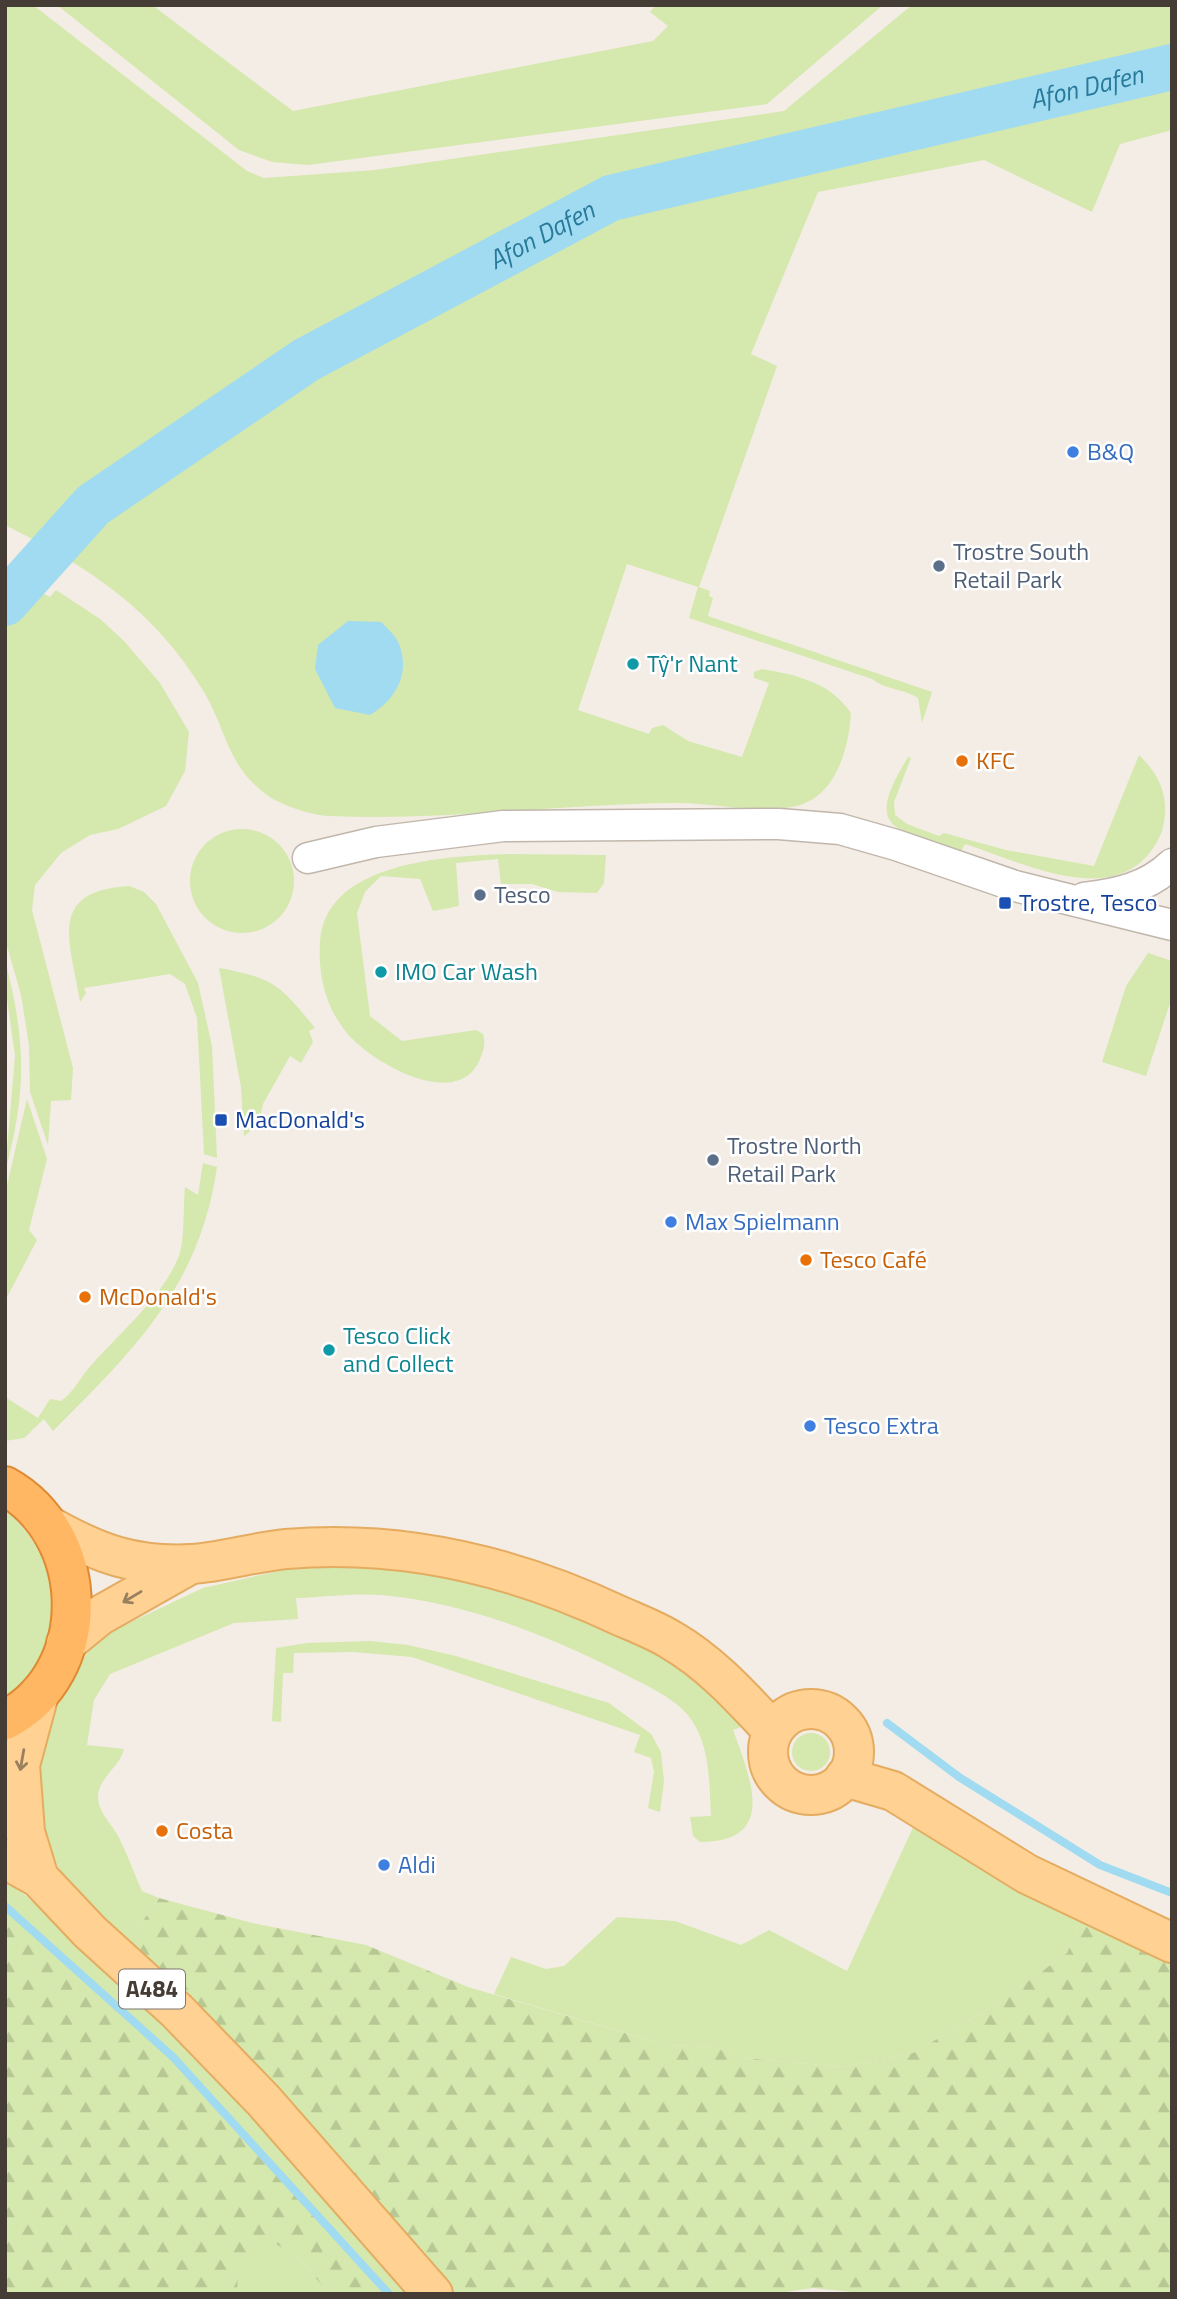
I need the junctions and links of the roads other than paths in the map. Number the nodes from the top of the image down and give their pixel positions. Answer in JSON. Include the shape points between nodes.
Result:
{"nodes":[{"id":1,"x":308,"y":858,"type":"dead end"},
{"id":2,"x":1172,"y":864,"type":"edge"},
{"id":3,"x":1070,"y":900,"type":"junction"},
{"id":4,"x":1172,"y":925,"type":"edge"},
{"id":5,"x":5,"y":1486,"type":"edge"},
{"id":6,"x":51,"y":1527,"type":"junction"},
{"id":7,"x":191,"y":1564,"type":"junction"},
{"id":8,"x":66,"y":1643,"type":"junction"},
{"id":9,"x":39,"y":1694,"type":"junction"},
{"id":10,"x":5,"y":1720,"type":"edge"},
{"id":11,"x":773,"y":1731,"type":"junction"},
{"id":12,"x":845,"y":1777,"type":"junction"},
{"id":13,"x":5,"y":1859,"type":"edge"},
{"id":14,"x":39,"y":1878,"type":"junction"},
{"id":15,"x":1172,"y":1943,"type":"edge"},
{"id":16,"x":433,"y":2294,"type":"edge"}],
"edges":[{"from":1,"to":3,"type":"street","via":[[376,842],[503,827],[779,824],[840,829]]},
{"from":2,"to":3,"type":"street","via":[[1121,894]]},
{"from":3,"to":4,"type":"street"},
{"from":5,"to":6,"type":"highway"},
{"from":6,"to":7,"type":"main road","via":[[92,1550],[131,1561]]},
{"from":6,"to":8,"type":"highway","via":[[73,1587]]},
{"from":7,"to":8,"type":"main road","one_way":true,"via":[[99,1616]]},
{"from":7,"to":11,"type":"main road","via":[[285,1549],[371,1546],[446,1556],[518,1575],[671,1640],[730,1684]]},
{"from":8,"to":9,"type":"highway"},
{"from":9,"to":10,"type":"highway"},
{"from":9,"to":14,"type":"main road","number":"A484","one_way":true,"via":[[20,1765],[25,1832]]},
{"from":11,"to":12,"type":"main road","via":[[768,1756],[787,1787],[798,1793],[823,1793]]},
{"from":11,"to":12,"type":"main road","via":[[792,1713],[806,1709],[833,1716],[844,1725],[852,1744],[852,1765]]},
{"from":12,"to":15,"type":"main road","via":[[893,1791],[1027,1874]]},
{"from":13,"to":14,"type":"main road","number":"A484"},
{"from":14,"to":16,"type":"main road","number":"A484","via":[[264,2101]]}]}
